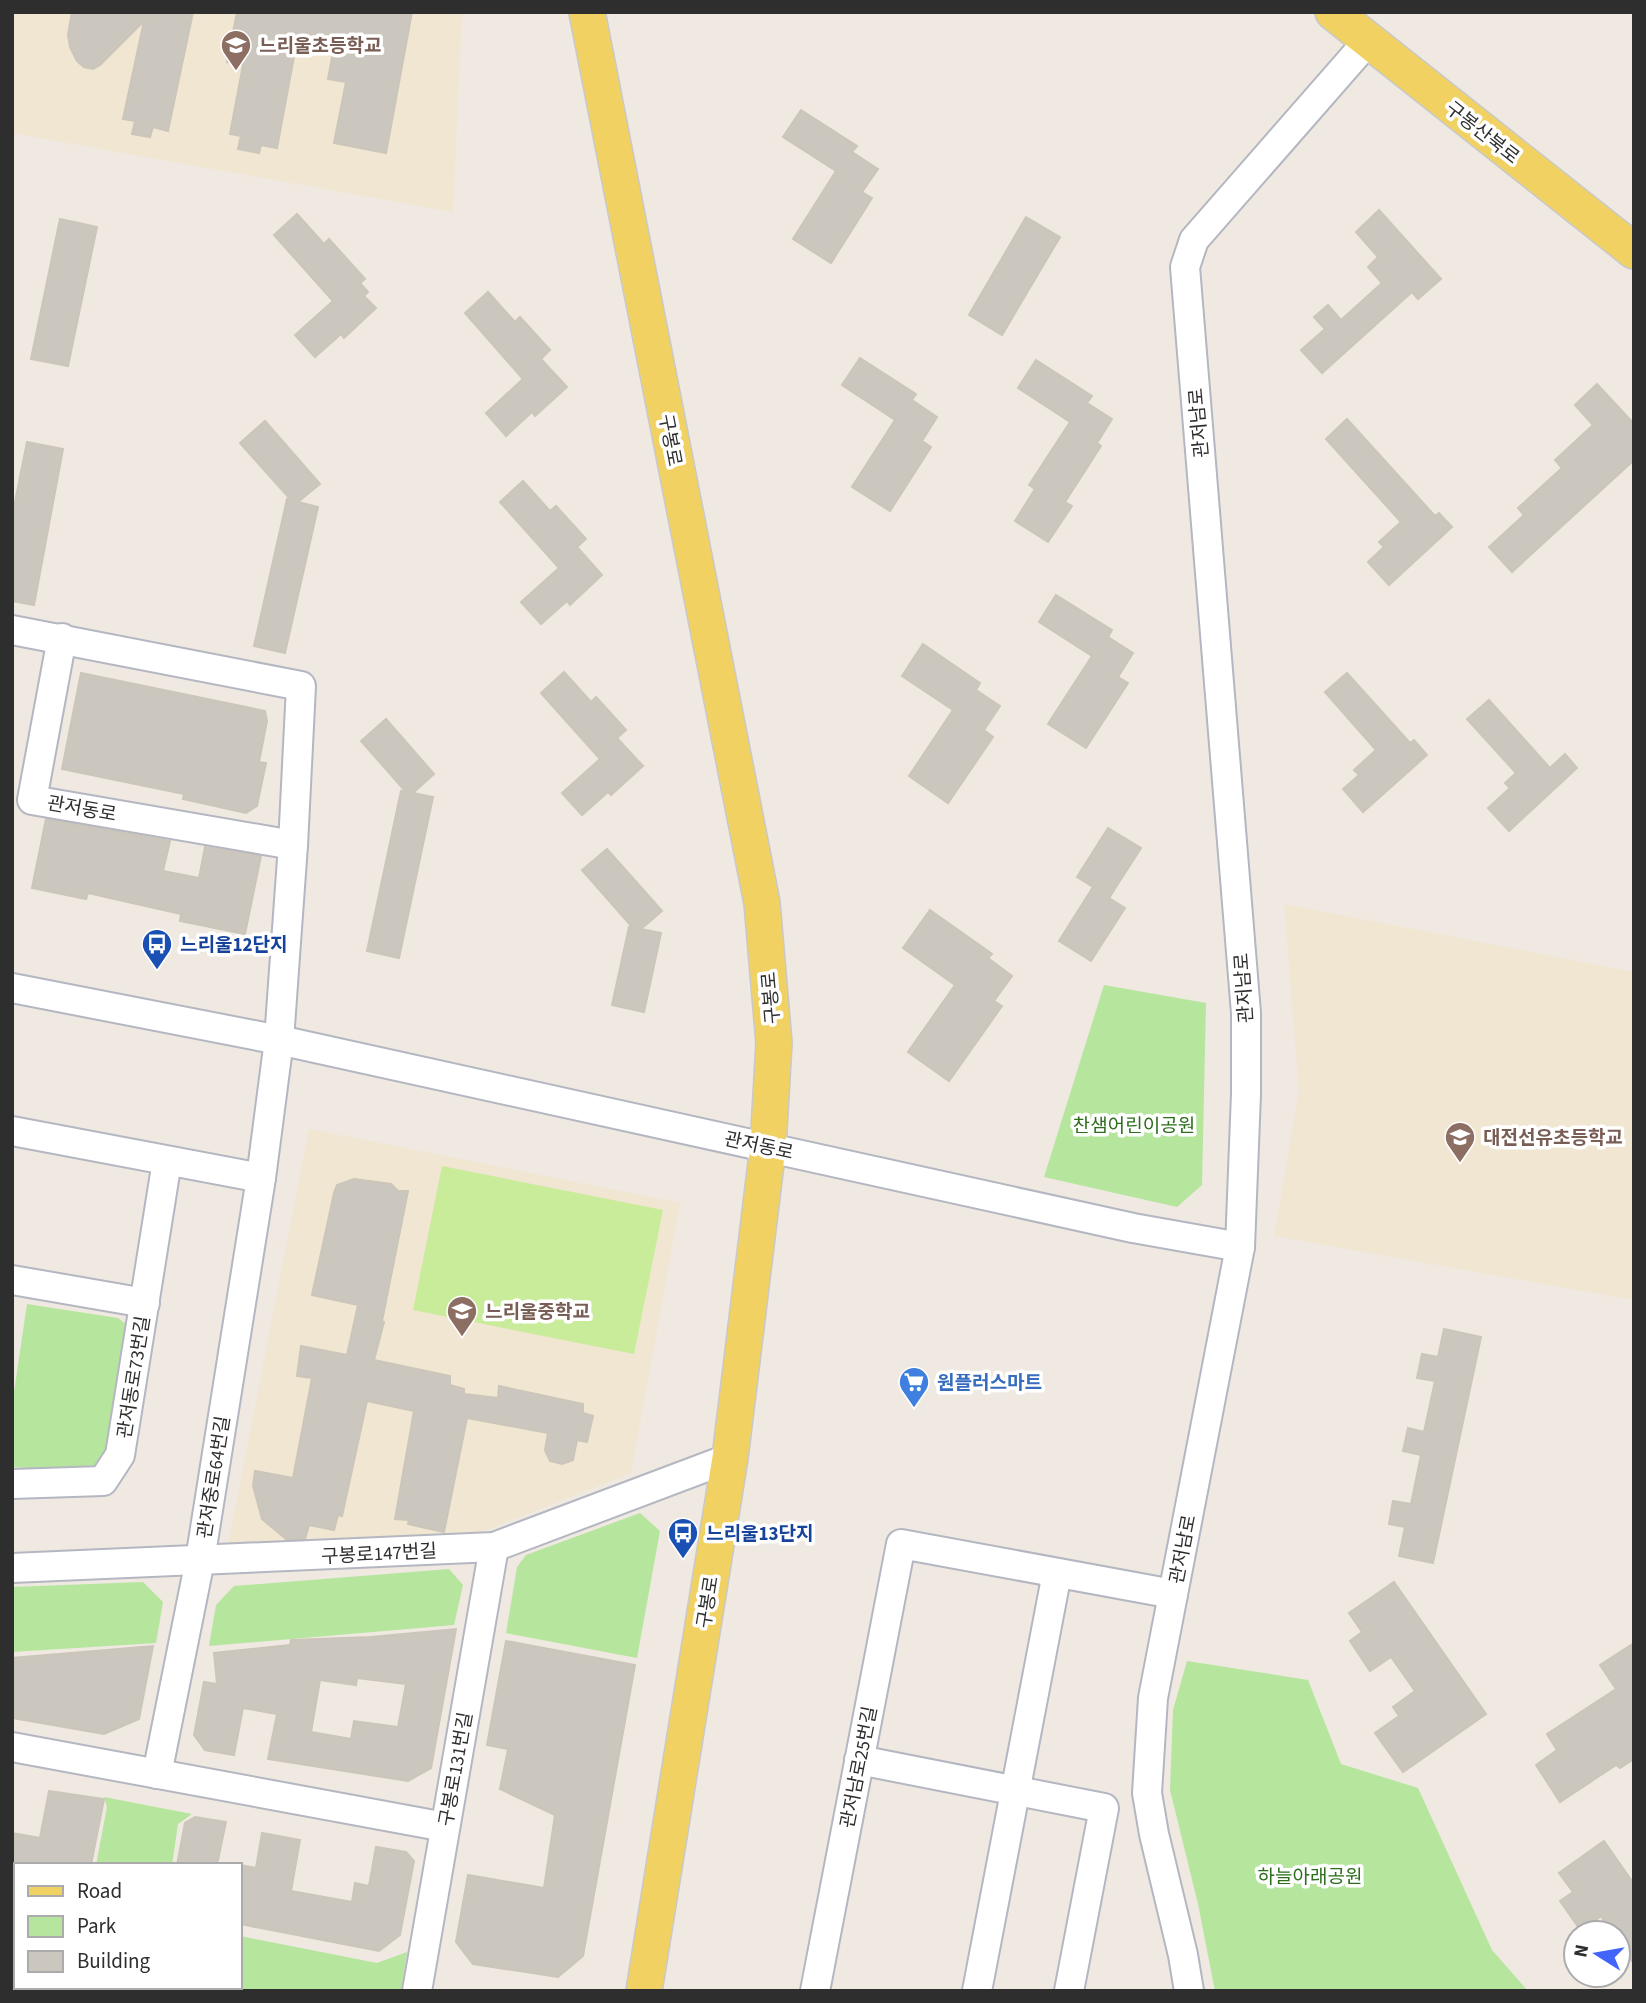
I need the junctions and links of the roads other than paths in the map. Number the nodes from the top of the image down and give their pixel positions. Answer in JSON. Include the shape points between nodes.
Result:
{"nodes":[{"id":1,"x":587,"y":12,"type":"edge"},
{"id":2,"x":1333,"y":12,"type":"edge"},
{"id":3,"x":1368,"y":41,"type":"junction"},
{"id":4,"x":1634,"y":251,"type":"edge"},
{"id":5,"x":12,"y":630,"type":"edge"},
{"id":6,"x":62,"y":639,"type":"junction"},
{"id":7,"x":293,"y":845,"type":"junction"},
{"id":8,"x":12,"y":988,"type":"edge"},
{"id":9,"x":279,"y":1040,"type":"junction"},
{"id":10,"x":12,"y":1131,"type":"edge"},
{"id":11,"x":768,"y":1147,"type":"junction"},
{"id":12,"x":167,"y":1161,"type":"junction"},
{"id":13,"x":261,"y":1178,"type":"junction"},
{"id":14,"x":1240,"y":1247,"type":"junction"},
{"id":15,"x":12,"y":1280,"type":"edge"},
{"id":16,"x":145,"y":1303,"type":"junction"},
{"id":17,"x":730,"y":1458,"type":"junction"},
{"id":18,"x":12,"y":1483,"type":"edge"},
{"id":19,"x":494,"y":1547,"type":"junction"},
{"id":20,"x":200,"y":1560,"type":"junction"},
{"id":21,"x":12,"y":1568,"type":"edge"},
{"id":22,"x":1057,"y":1573,"type":"junction"},
{"id":23,"x":1173,"y":1594,"type":"junction"},
{"id":24,"x":12,"y":1747,"type":"edge"},
{"id":25,"x":859,"y":1760,"type":"junction"},
{"id":26,"x":157,"y":1774,"type":"junction"},
{"id":27,"x":1016,"y":1791,"type":"junction"},
{"id":28,"x":445,"y":1827,"type":"junction"},
{"id":29,"x":417,"y":1991,"type":"edge"},
{"id":30,"x":644,"y":1991,"type":"edge"},
{"id":31,"x":815,"y":1991,"type":"edge"},
{"id":32,"x":977,"y":1991,"type":"edge"},
{"id":33,"x":1069,"y":1991,"type":"edge"},
{"id":34,"x":1189,"y":1991,"type":"edge"}],
"edges":[{"from":1,"to":11,"type":"main road","name":"구봉로","via":[[762,903],[774,1043]]},
{"from":2,"to":3,"type":"main road","name":"구봉산북로"},
{"from":3,"to":4,"type":"main road","name":"구봉산북로"},
{"from":3,"to":14,"type":"street","name":"관저남로","via":[[1194,240],[1185,267],[1246,1013]]},
{"from":5,"to":6,"type":"street"},
{"from":6,"to":7,"type":"street","via":[[301,686]]},
{"from":6,"to":7,"type":"street","name":"관저동로","via":[[32,800]]},
{"from":7,"to":9,"type":"street"},
{"from":8,"to":9,"type":"street","name":"관저동로"},
{"from":9,"to":11,"type":"street","name":"관저동로"},
{"from":9,"to":13,"type":"street","name":"관저중로64번길"},
{"from":10,"to":12,"type":"street"},
{"from":11,"to":14,"type":"street","name":"관저동로","via":[[1133,1228]]},
{"from":11,"to":17,"type":"main road","name":"구봉로"},
{"from":12,"to":13,"type":"street"},
{"from":12,"to":16,"type":"street","name":"관저동로73번길"},
{"from":13,"to":20,"type":"street","name":"관저중로64번길"},
{"from":14,"to":23,"type":"street","name":"관저남로"},
{"from":15,"to":16,"type":"street","name":"관저동로73번길"},
{"from":16,"to":18,"type":"street","name":"관저동로73번길","via":[[120,1455],[103,1481]]},
{"from":17,"to":19,"type":"street","name":"구봉로147번길"},
{"from":17,"to":30,"type":"main road","name":"구봉로"},
{"from":19,"to":20,"type":"street","name":"구봉로147번길"},
{"from":19,"to":28,"type":"street","name":"구봉로131번길"},
{"from":20,"to":21,"type":"street","name":"구봉로147번길"},
{"from":20,"to":26,"type":"street","name":"관저중로64번길"},
{"from":22,"to":23,"type":"street"},
{"from":22,"to":25,"type":"street","name":"관저남로25번길","via":[[901,1544]]},
{"from":22,"to":27,"type":"street"},
{"from":23,"to":34,"type":"street","name":"관저남로","via":[[1153,1698],[1147,1793]]},
{"from":24,"to":26,"type":"street"},
{"from":25,"to":27,"type":"street"},
{"from":25,"to":31,"type":"street","name":"관저남로25번길"},
{"from":26,"to":28,"type":"street"},
{"from":27,"to":32,"type":"street"},
{"from":27,"to":33,"type":"street","via":[[1104,1808]]},
{"from":28,"to":29,"type":"street","name":"구봉로131번길"}]}
